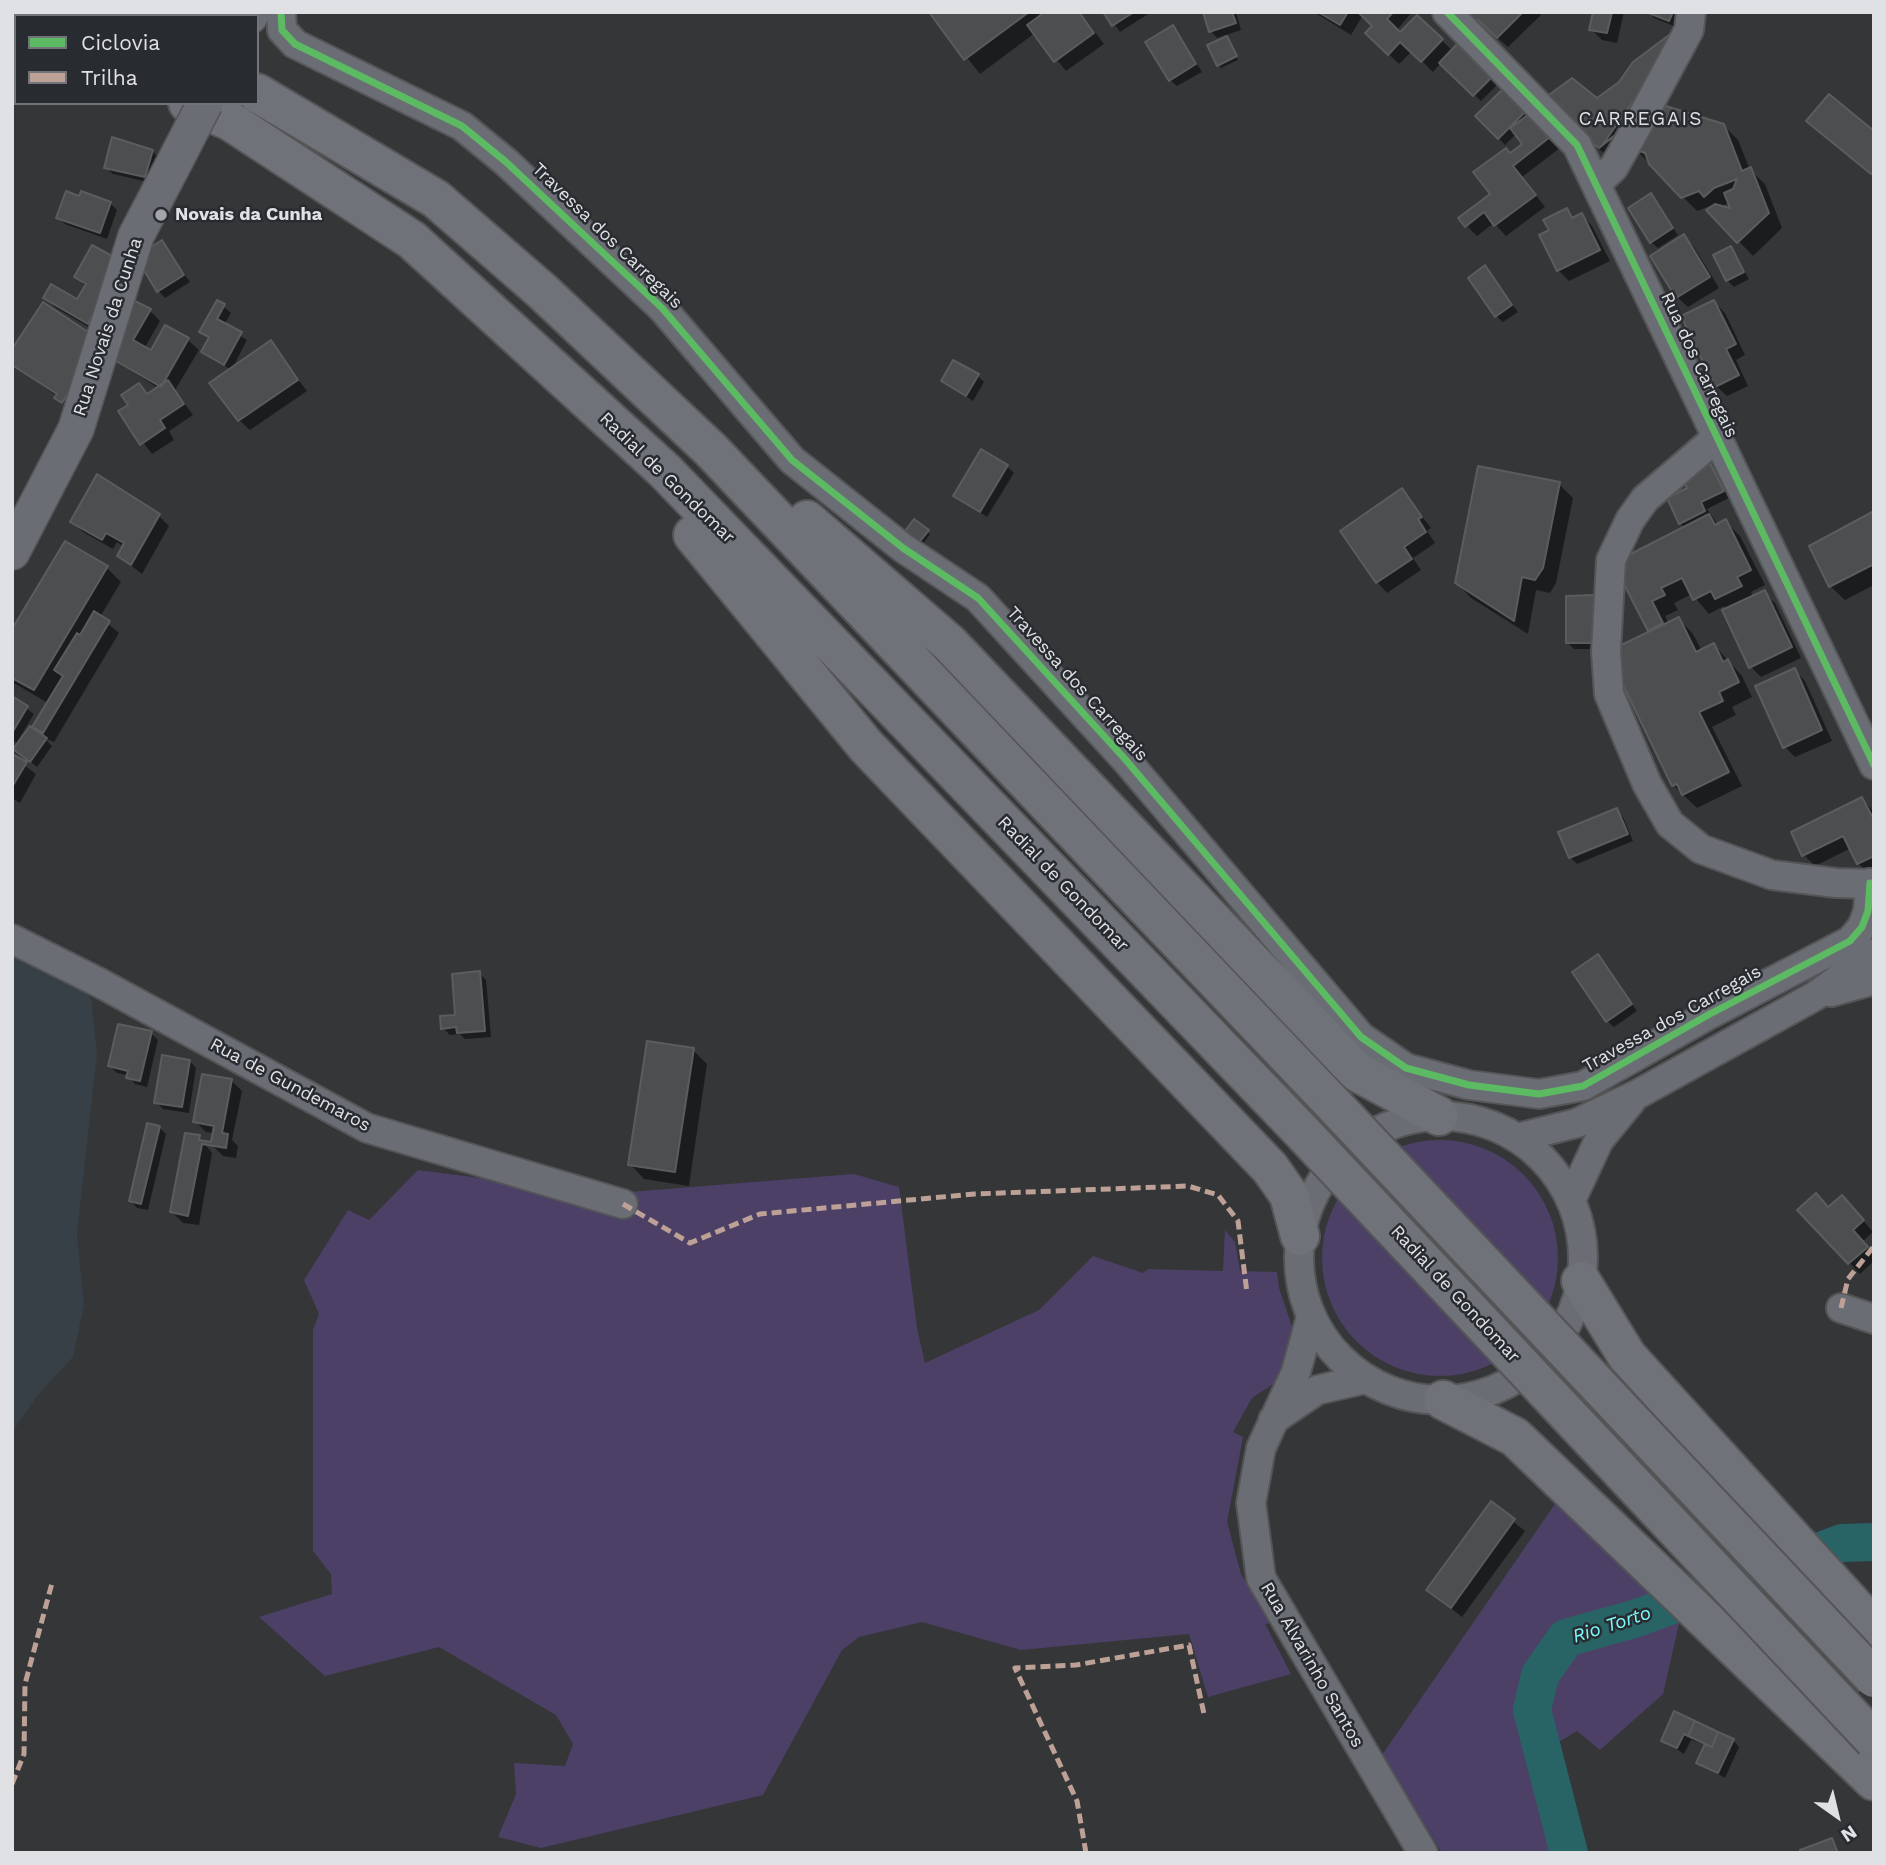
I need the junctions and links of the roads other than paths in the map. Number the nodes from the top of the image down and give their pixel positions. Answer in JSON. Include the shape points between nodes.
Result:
{"nodes":[{"id":1,"x":281,"y":12,"type":"edge"},
{"id":2,"x":1447,"y":12,"type":"edge"},
{"id":3,"x":1691,"y":12,"type":"edge"},
{"id":4,"x":259,"y":94,"type":"edge"},
{"id":5,"x":193,"y":105,"type":"edge"},
{"id":6,"x":204,"y":105,"type":"edge"},
{"id":7,"x":1596,"y":184,"type":"junction"},
{"id":8,"x":553,"y":370,"type":"junction"},
{"id":9,"x":1716,"y":438,"type":"junction"},
{"id":10,"x":711,"y":450,"type":"junction"},
{"id":11,"x":12,"y":552,"type":"edge"},
{"id":12,"x":1874,"y":765,"type":"edge"},
{"id":13,"x":1872,"y":883,"type":"edge"},
{"id":14,"x":12,"y":939,"type":"edge"},
{"id":15,"x":1874,"y":953,"type":"edge"},
{"id":16,"x":1874,"y":980,"type":"edge"},
{"id":17,"x":1815,"y":996,"type":"junction"},
{"id":18,"x":1637,"y":1094,"type":"junction"},
{"id":19,"x":1439,"y":1116,"type":"junction"},
{"id":20,"x":1517,"y":1138,"type":"junction"},
{"id":21,"x":1571,"y":1199,"type":"junction"},
{"id":22,"x":623,"y":1204,"type":"dead end"},
{"id":23,"x":1300,"y":1236,"type":"junction"},
{"id":24,"x":1581,"y":1281,"type":"junction"},
{"id":25,"x":1841,"y":1308,"type":"dead end"},
{"id":26,"x":1311,"y":1317,"type":"junction"},
{"id":27,"x":1874,"y":1319,"type":"edge"},
{"id":28,"x":1365,"y":1378,"type":"junction"},
{"id":29,"x":1443,"y":1400,"type":"junction"},
{"id":30,"x":1271,"y":1421,"type":"junction"},
{"id":31,"x":1874,"y":1628,"type":"edge"},
{"id":32,"x":1874,"y":1678,"type":"edge"},
{"id":33,"x":1874,"y":1740,"type":"edge"},
{"id":34,"x":1874,"y":1781,"type":"edge"},
{"id":35,"x":1423,"y":1853,"type":"edge"}],
"edges":[{"from":1,"to":13,"type":"street","name":"Travessa dos Carregais","via":[[282,30],[295,44],[462,126],[506,162],[662,308],[792,460],[903,548],[978,598],[1125,759],[1361,1037],[1406,1068],[1469,1085],[1539,1094],[1583,1086],[1850,941],[1862,927]]},
{"from":2,"to":7,"type":"street","name":"Rua dos Carregais","via":[[1577,145]]},
{"from":3,"to":7,"type":"street","via":[[1689,30],[1655,95],[1614,167]]},
{"from":4,"to":10,"type":"highway","via":[[436,199]]},
{"from":5,"to":8,"type":"highway","name":"Radial de Gondomar","via":[[230,121],[412,240]]},
{"from":6,"to":11,"type":"main road","name":"Rua Novais da Cunha","bridge":true,"via":[[136,236],[76,429]]},
{"from":7,"to":9,"type":"street","name":"Rua dos Carregais"},
{"from":8,"to":23,"type":"highway","via":[[720,565],[866,746],[1270,1168],[1289,1195]]},
{"from":8,"to":33,"type":"highway","name":"Radial de Gondomar","bridge":true,"via":[[665,471],[1304,1134]]},
{"from":9,"to":12,"type":"street","name":"Rua dos Carregais"},
{"from":9,"to":13,"type":"street","via":[[1645,499],[1611,559],[1606,651],[1612,703],[1670,824],[1701,849],[1772,875]]},
{"from":10,"to":19,"type":"highway","via":[[771,489],[949,643],[1357,1072]]},
{"from":10,"to":32,"type":"highway","bridge":true},
{"from":14,"to":22,"type":"street","name":"Rua de Gundemaros","via":[[367,1128]]},
{"from":15,"to":17,"type":"street"},
{"from":16,"to":17,"type":"street"},
{"from":17,"to":18,"type":"street"},
{"from":18,"to":20,"type":"street","via":[[1577,1123]]},
{"from":18,"to":21,"type":"street","via":[[1599,1140]]},
{"from":19,"to":20,"type":"street","via":[[1491,1125]]},
{"from":19,"to":23,"type":"street","via":[[1391,1126],[1358,1143],[1337,1161],[1320,1183]]},
{"from":20,"to":21,"type":"street","via":[[1548,1166]]},
{"from":21,"to":24,"type":"street","via":[[1580,1226]]},
{"from":23,"to":26,"type":"street","via":[[1298,1263]]},
{"from":24,"to":29,"type":"street","via":[[1561,1333],[1523,1374],[1499,1388]]},
{"from":24,"to":31,"type":"highway","via":[[1627,1356]]},
{"from":25,"to":27,"type":"street"},
{"from":26,"to":28,"type":"street","via":[[1343,1362]]},
{"from":26,"to":30,"type":"street","name":"Rua Alvarinho Santos","via":[[1296,1372]]},
{"from":28,"to":29,"type":"street","via":[[1390,1391]]},
{"from":28,"to":30,"type":"street","via":[[1317,1390]]},
{"from":29,"to":34,"type":"highway","via":[[1515,1437]]},
{"from":30,"to":35,"type":"street","name":"Rua Alvarinho Santos","via":[[1251,1503],[1261,1578]]}]}
